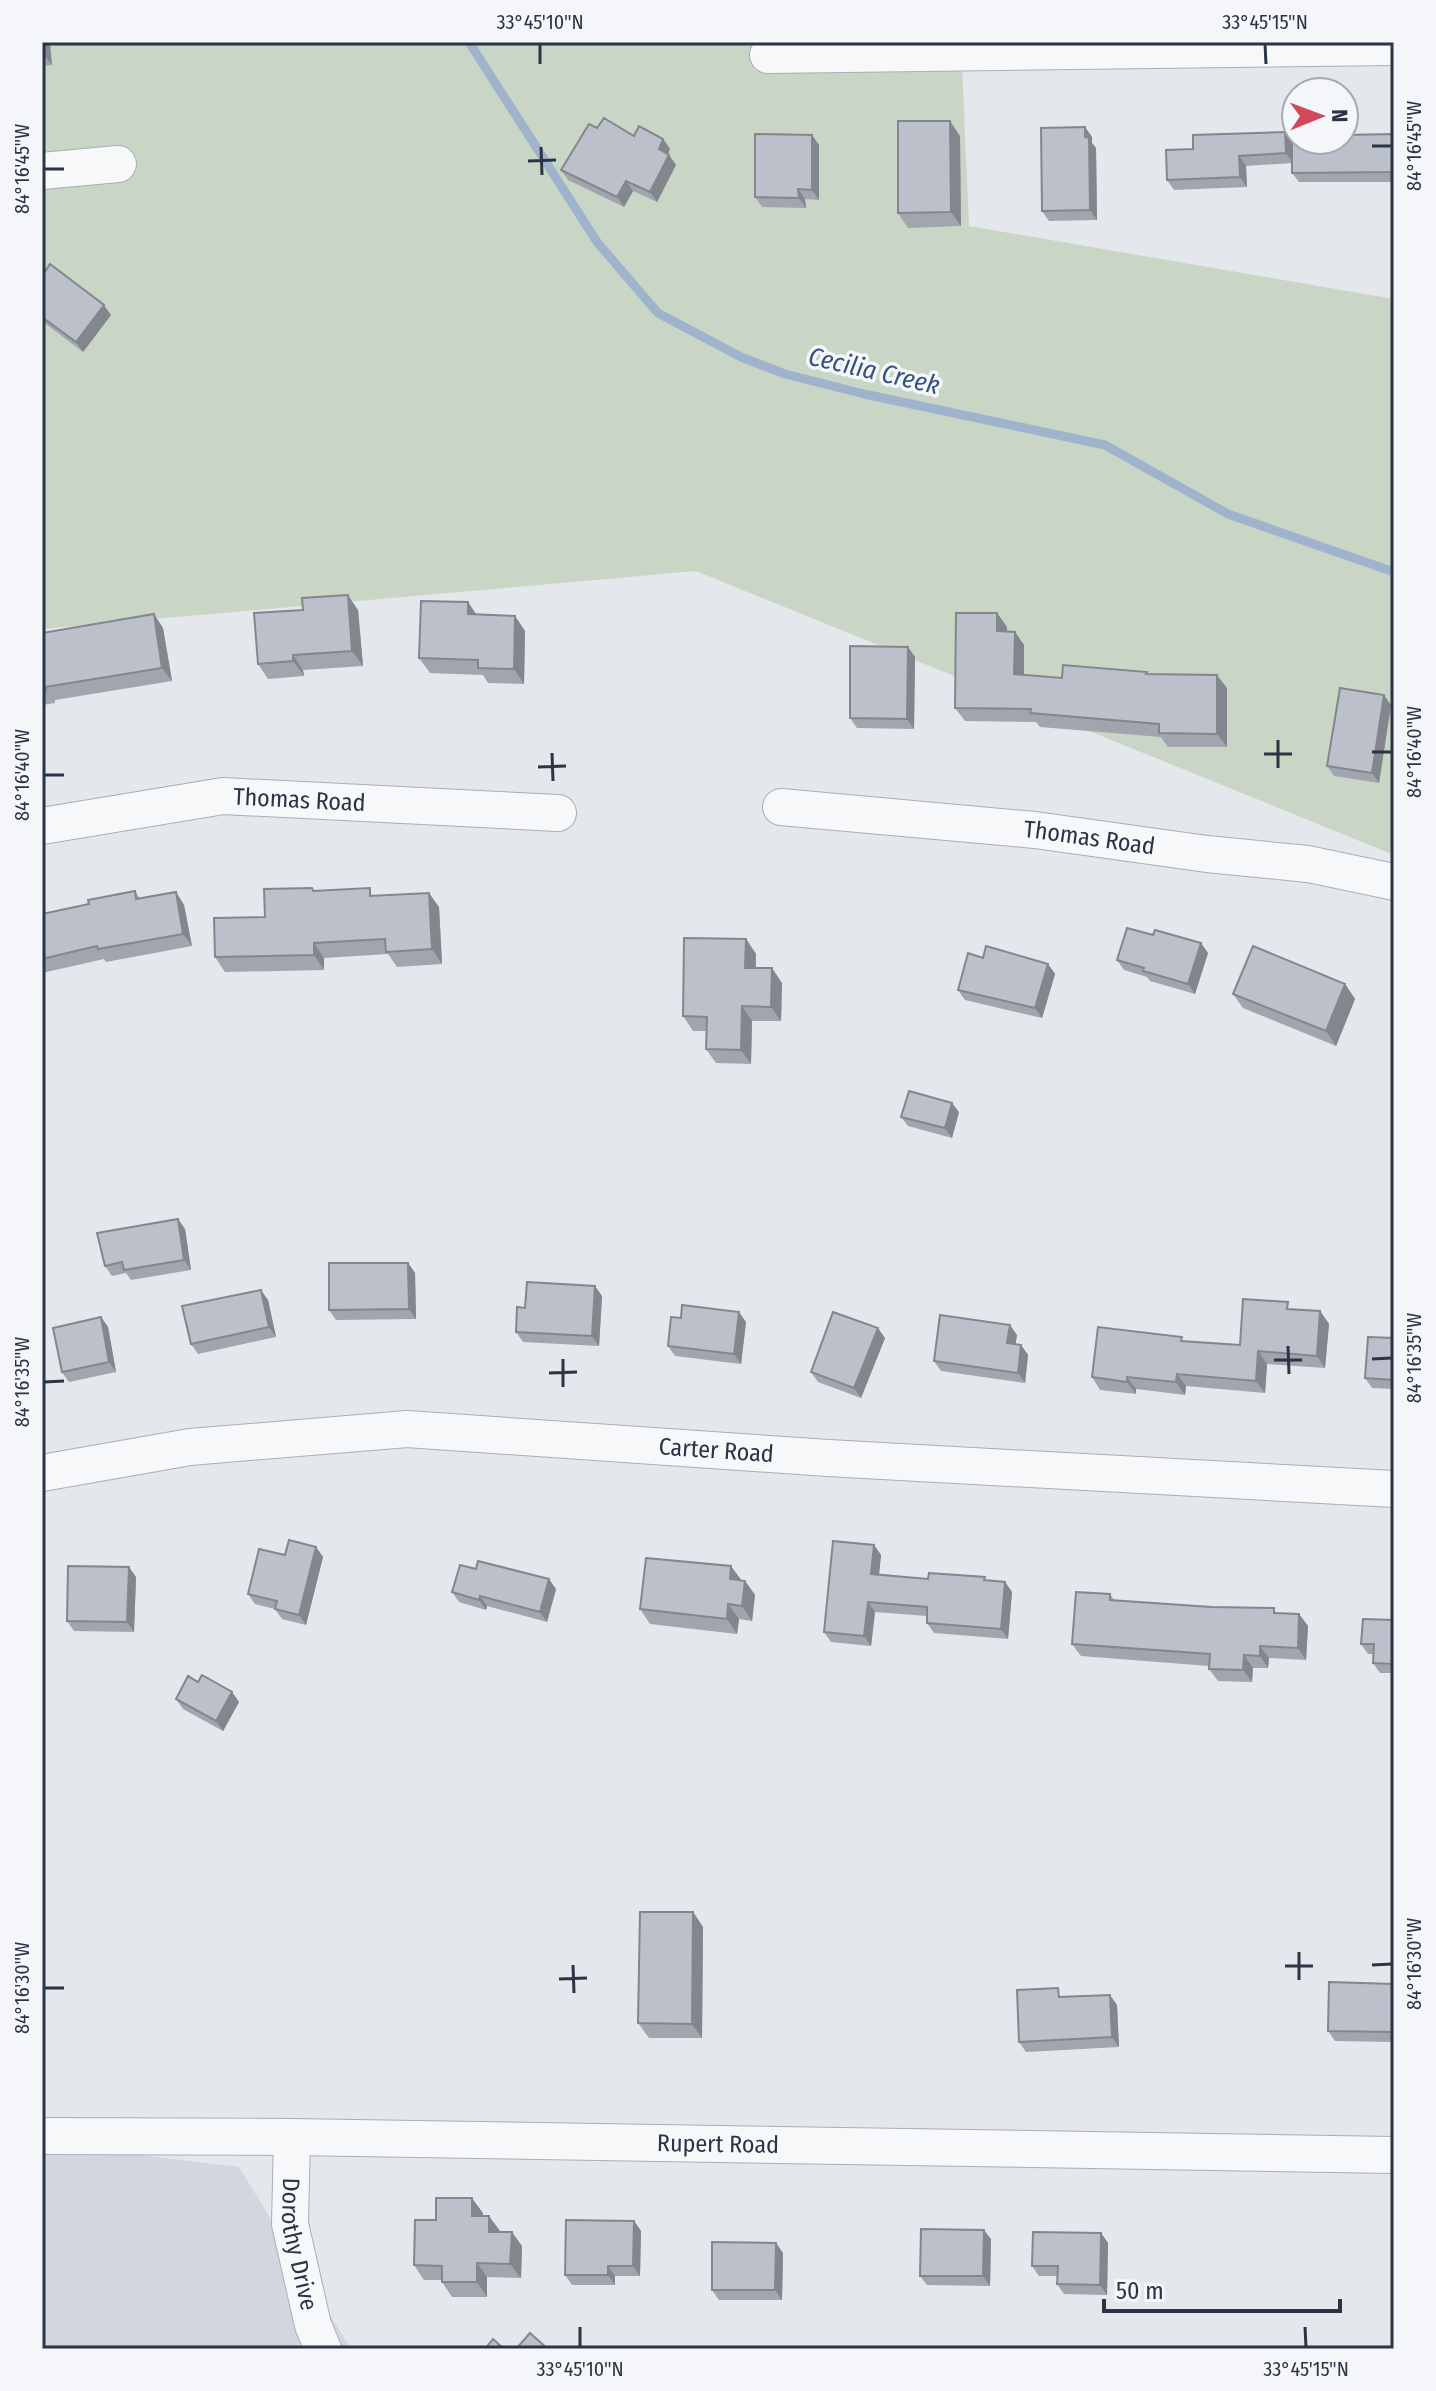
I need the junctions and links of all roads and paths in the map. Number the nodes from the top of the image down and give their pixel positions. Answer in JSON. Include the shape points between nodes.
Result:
{"nodes":[{"id":1,"x":1394,"y":47,"type":"edge"},
{"id":2,"x":768,"y":55,"type":"dead end"},
{"id":3,"x":118,"y":164,"type":"dead end"},
{"id":4,"x":42,"y":171,"type":"edge"},
{"id":5,"x":781,"y":807,"type":"dead end"},
{"id":6,"x":558,"y":813,"type":"dead end"},
{"id":7,"x":42,"y":826,"type":"edge"},
{"id":8,"x":1394,"y":882,"type":"edge"},
{"id":9,"x":42,"y":1473,"type":"edge"},
{"id":10,"x":1394,"y":1489,"type":"edge"},
{"id":11,"x":42,"y":2136,"type":"edge"},
{"id":12,"x":292,"y":2137,"type":"junction"},
{"id":13,"x":1394,"y":2155,"type":"edge"},
{"id":14,"x":323,"y":2349,"type":"edge"}],
"edges":[{"from":1,"to":2,"type":"street"},
{"from":3,"to":4,"type":"street"},
{"from":5,"to":8,"type":"street","name":"Thomas Road","via":[[1035,830],[1308,864]]},
{"from":6,"to":7,"type":"street","name":"Thomas Road","via":[[223,796]]},
{"from":9,"to":10,"type":"street","name":"Carter Road","via":[[190,1447],[407,1429]]},
{"from":11,"to":12,"type":"street","name":"Rupert Road"},
{"from":12,"to":13,"type":"street","name":"Rupert Road"},
{"from":12,"to":14,"type":"street","name":"Dorothy Drive","via":[[290,2224]]}]}
